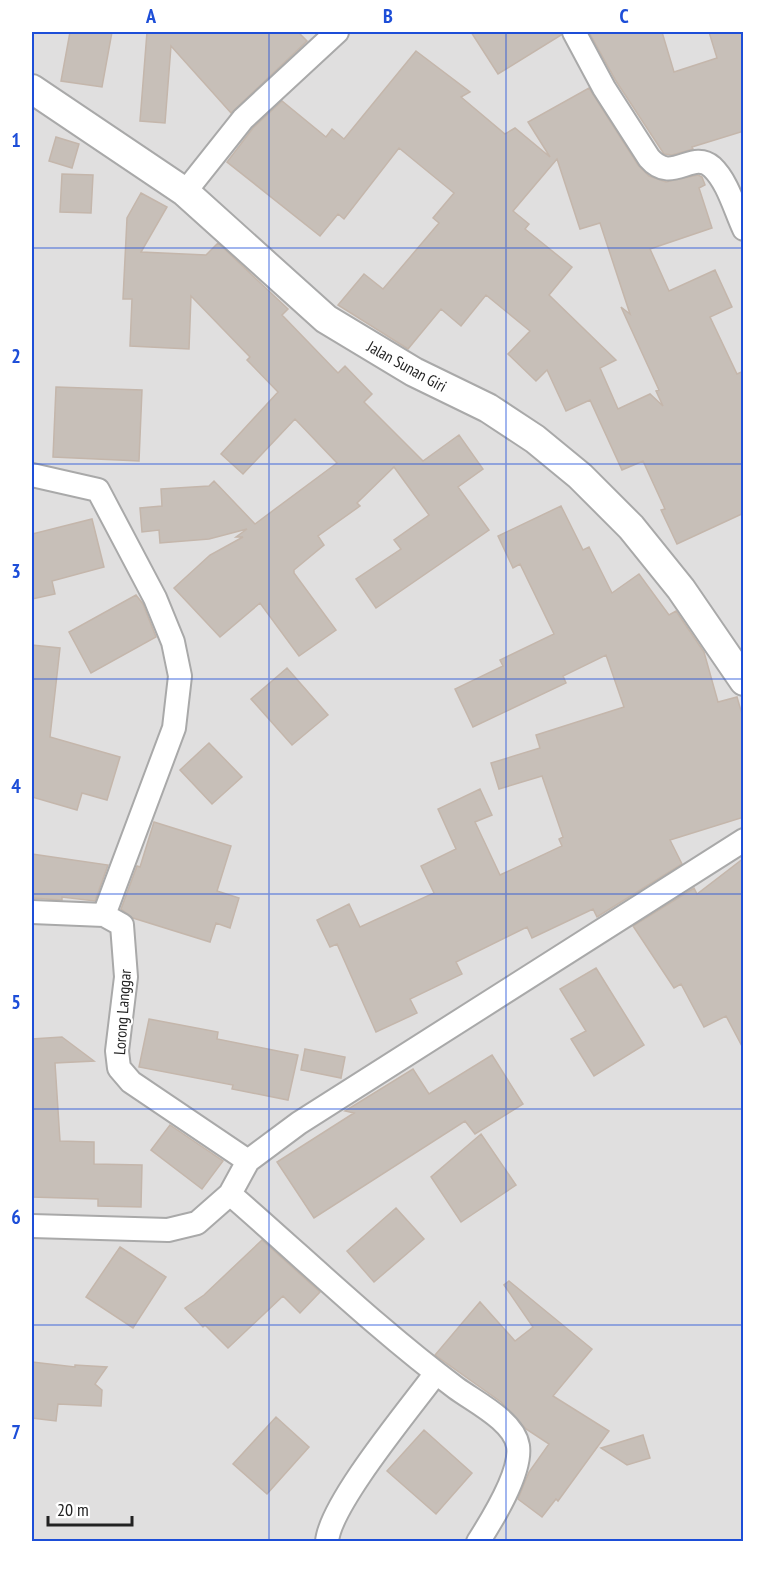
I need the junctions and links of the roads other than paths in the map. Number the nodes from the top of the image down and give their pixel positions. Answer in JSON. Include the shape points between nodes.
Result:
{"nodes":[{"id":1,"x":337,"y":32,"type":"edge"},
{"id":2,"x":574,"y":32,"type":"edge"},
{"id":3,"x":32,"y":89,"type":"edge"},
{"id":4,"x":185,"y":192,"type":"junction"},
{"id":5,"x":744,"y":229,"type":"edge"},
{"id":6,"x":32,"y":475,"type":"edge"},
{"id":7,"x":742,"y":677,"type":"edge"},
{"id":8,"x":744,"y":840,"type":"edge"},
{"id":9,"x":32,"y":912,"type":"edge"},
{"id":10,"x":104,"y":915,"type":"junction"},
{"id":11,"x":248,"y":1161,"type":"junction"},
{"id":12,"x":230,"y":1194,"type":"junction"},
{"id":13,"x":32,"y":1227,"type":"edge"},
{"id":14,"x":436,"y":1373,"type":"junction"},
{"id":15,"x":327,"y":1542,"type":"edge"},
{"id":16,"x":478,"y":1542,"type":"edge"}],
"edges":[{"from":1,"to":4,"type":"street","via":[[243,119]]},
{"from":2,"to":5,"type":"street","via":[[649,158],[667,171],[699,162],[710,165]]},
{"from":3,"to":4,"type":"street","name":"Jalan Sunan Giri"},
{"from":4,"to":7,"type":"street","name":"Jalan Sunan Giri","via":[[326,319],[414,372],[488,408],[536,439],[580,476],[631,527],[681,589]]},
{"from":6,"to":10,"type":"street","via":[[98,490],[155,598],[173,642],[180,676],[174,728]]},
{"from":8,"to":11,"type":"street","via":[[298,1123]]},
{"from":9,"to":10,"type":"street"},
{"from":10,"to":11,"type":"street","name":"Lorong Langgar","via":[[122,925],[126,976],[117,1051],[120,1068],[130,1082]]},
{"from":11,"to":12,"type":"street"},
{"from":12,"to":13,"type":"street","via":[[197,1223],[168,1230]]},
{"from":12,"to":14,"type":"street"},
{"from":14,"to":15,"type":"street","via":[[346,1496],[328,1530]]},
{"from":14,"to":16,"type":"street","via":[[507,1425],[518,1444],[517,1464],[492,1521]]}]}
